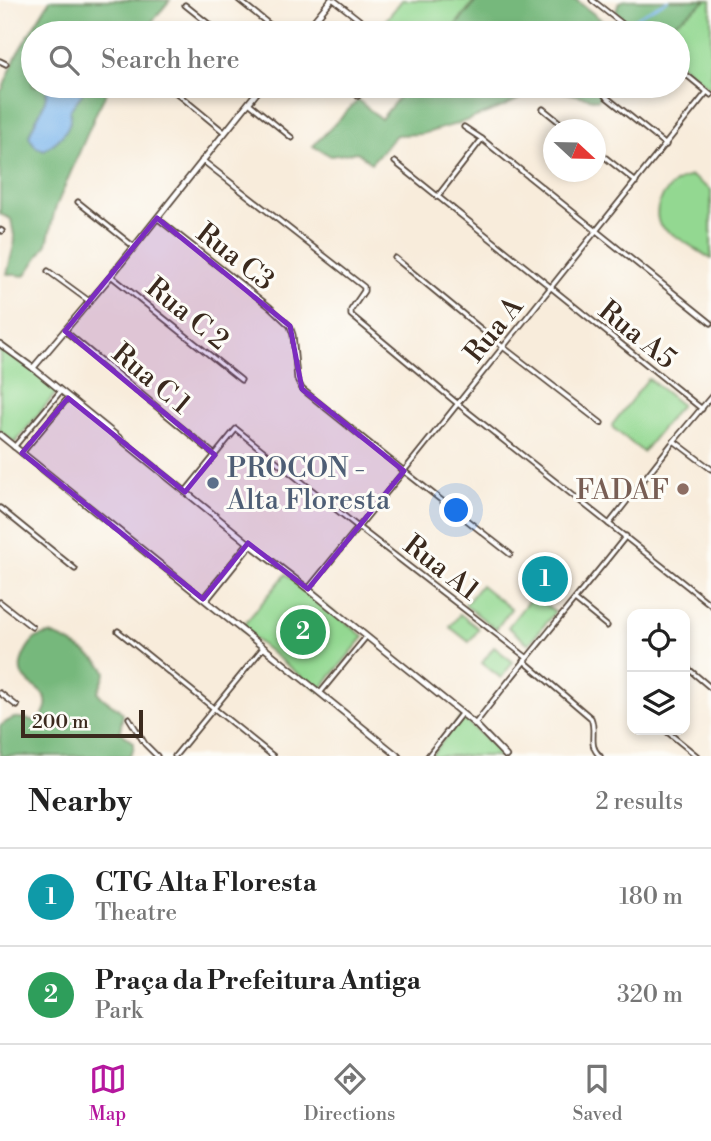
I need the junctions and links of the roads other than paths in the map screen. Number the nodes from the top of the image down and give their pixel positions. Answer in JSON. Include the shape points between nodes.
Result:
{"nodes":[{"id":1,"x":239,"y":0,"type":"edge"},
{"id":2,"x":332,"y":0,"type":"edge"},
{"id":3,"x":592,"y":0,"type":"edge"},
{"id":4,"x":185,"y":5,"type":"dead end"},
{"id":5,"x":205,"y":21,"type":"edge"},
{"id":6,"x":265,"y":21,"type":"edge"},
{"id":7,"x":314,"y":21,"type":"edge"},
{"id":8,"x":360,"y":21,"type":"edge"},
{"id":9,"x":619,"y":21,"type":"edge"},
{"id":10,"x":0,"y":61,"type":"edge"},
{"id":11,"x":6,"y":64,"type":"dead end"},
{"id":12,"x":690,"y":78,"type":"edge"},
{"id":13,"x":709,"y":93,"type":"edge"},
{"id":14,"x":183,"y":98,"type":"edge"},
{"id":15,"x":253,"y":98,"type":"edge"},
{"id":16,"x":607,"y":98,"type":"edge"},
{"id":17,"x":249,"y":103,"type":"junction"},
{"id":18,"x":543,"y":109,"type":"dead end"},
{"id":19,"x":555,"y":119,"type":"edge"},
{"id":20,"x":464,"y":127,"type":"dead end"},
{"id":21,"x":224,"y":132,"type":"junction"},
{"id":22,"x":292,"y":138,"type":"dead end"},
{"id":23,"x":482,"y":139,"type":"junction"},
{"id":24,"x":666,"y":145,"type":"junction"},
{"id":25,"x":606,"y":158,"type":"edge"},
{"id":26,"x":202,"y":160,"type":"junction"},
{"id":27,"x":395,"y":162,"type":"dead end"},
{"id":28,"x":636,"y":182,"type":"junction"},
{"id":29,"x":437,"y":197,"type":"junction"},
{"id":30,"x":78,"y":202,"type":"dead end"},
{"id":31,"x":157,"y":218,"type":"junction"},
{"id":32,"x":596,"y":232,"type":"junction"},
{"id":33,"x":133,"y":246,"type":"junction"},
{"id":34,"x":395,"y":258,"type":"dead end"},
{"id":35,"x":48,"y":271,"type":"dead end"},
{"id":36,"x":111,"y":276,"type":"junction"},
{"id":37,"x":550,"y":288,"type":"junction"},
{"id":38,"x":89,"y":301,"type":"junction"},
{"id":39,"x":711,"y":323,"type":"edge"},
{"id":40,"x":65,"y":331,"type":"junction"},
{"id":41,"x":0,"y":344,"type":"edge"},
{"id":42,"x":503,"y":347,"type":"junction"},
{"id":43,"x":33,"y":368,"type":"junction"},
{"id":44,"x":240,"y":380,"type":"dead end"},
{"id":45,"x":60,"y":392,"type":"junction"},
{"id":46,"x":711,"y":397,"type":"edge"},
{"id":47,"x":68,"y":398,"type":"junction"},
{"id":48,"x":458,"y":404,"type":"junction"},
{"id":49,"x":702,"y":409,"type":"junction"},
{"id":50,"x":601,"y":423,"type":"dead end"},
{"id":51,"x":0,"y":435,"type":"edge"},
{"id":52,"x":674,"y":442,"type":"junction"},
{"id":53,"x":14,"y":447,"type":"junction"},
{"id":54,"x":22,"y":453,"type":"junction"},
{"id":55,"x":215,"y":455,"type":"junction"},
{"id":56,"x":711,"y":469,"type":"edge"},
{"id":57,"x":404,"y":471,"type":"junction"},
{"id":58,"x":185,"y":492,"type":"junction"},
{"id":59,"x":0,"y":508,"type":"edge"},
{"id":60,"x":609,"y":524,"type":"junction"},
{"id":61,"x":358,"y":527,"type":"junction"},
{"id":62,"x":626,"y":536,"type":"junction"},
{"id":63,"x":249,"y":544,"type":"junction"},
{"id":64,"x":510,"y":554,"type":"dead end"},
{"id":65,"x":75,"y":569,"type":"dead end"},
{"id":66,"x":307,"y":589,"type":"junction"},
{"id":67,"x":204,"y":600,"type":"junction"},
{"id":68,"x":575,"y":600,"type":"junction"},
{"id":69,"x":0,"y":601,"type":"edge"},
{"id":70,"x":711,"y":605,"type":"edge"},
{"id":71,"x":607,"y":626,"type":"dead end"},
{"id":72,"x":32,"y":627,"type":"dead end"},
{"id":73,"x":118,"y":631,"type":"dead end"},
{"id":74,"x":366,"y":637,"type":"junction"},
{"id":75,"x":263,"y":648,"type":"junction"},
{"id":76,"x":525,"y":659,"type":"junction"},
{"id":77,"x":690,"y":670,"type":"edge"},
{"id":78,"x":711,"y":688,"type":"edge"},
{"id":79,"x":0,"y":693,"type":"edge"},
{"id":80,"x":320,"y":693,"type":"junction"},
{"id":81,"x":17,"y":706,"type":"dead end"},
{"id":82,"x":215,"y":709,"type":"junction"},
{"id":83,"x":461,"y":714,"type":"junction"},
{"id":84,"x":129,"y":718,"type":"dead end"},
{"id":85,"x":475,"y":724,"type":"junction"},
{"id":86,"x":671,"y":735,"type":"edge"},
{"id":87,"x":157,"y":756,"type":"edge"},
{"id":88,"x":175,"y":756,"type":"edge"},
{"id":89,"x":273,"y":756,"type":"edge"},
{"id":90,"x":398,"y":756,"type":"edge"},
{"id":91,"x":428,"y":756,"type":"edge"},
{"id":92,"x":506,"y":756,"type":"edge"},
{"id":93,"x":600,"y":756,"type":"edge"},
{"id":94,"x":697,"y":756,"type":"edge"}],
"edges":[{"from":1,"to":6,"type":"street"},
{"from":2,"to":7,"type":"street"},
{"from":2,"to":8,"type":"street"},
{"from":3,"to":9,"type":"street"},
{"from":4,"to":5,"type":"street"},
{"from":10,"to":11,"type":"street"},
{"from":12,"to":13,"type":"street"},
{"from":13,"to":24,"type":"street","name":"Rua A"},
{"from":14,"to":21,"type":"street"},
{"from":15,"to":17,"type":"street"},
{"from":16,"to":24,"type":"street"},
{"from":17,"to":21,"type":"street"},
{"from":17,"to":22,"type":"street"},
{"from":18,"to":19,"type":"street"},
{"from":20,"to":23,"type":"street"},
{"from":21,"to":26,"type":"street"},
{"from":23,"to":29,"type":"street"},
{"from":23,"to":32,"type":"street"},
{"from":24,"to":28,"type":"street","name":"Rua A"},
{"from":25,"to":28,"type":"street"},
{"from":26,"to":31,"type":"street"},
{"from":26,"to":48,"type":"street","via":[[364,287],[351,314]]},
{"from":27,"to":29,"type":"street","name":"Rua A5"},
{"from":28,"to":32,"type":"street","name":"Rua A"},
{"from":29,"to":37,"type":"street","name":"Rua A5"},
{"from":30,"to":33,"type":"street"},
{"from":31,"to":33,"type":"street"},
{"from":31,"to":57,"type":"street","name":"Rua C3","via":[[290,326],[302,388]]},
{"from":32,"to":37,"type":"street","name":"Rua A"},
{"from":32,"to":39,"type":"street"},
{"from":33,"to":36,"type":"street"},
{"from":34,"to":42,"type":"street"},
{"from":35,"to":38,"type":"street"},
{"from":36,"to":38,"type":"street"},
{"from":36,"to":44,"type":"street","name":"Rua C 2"},
{"from":37,"to":42,"type":"street","name":"Rua A"},
{"from":37,"to":49,"type":"street","name":"Rua A5"},
{"from":38,"to":40,"type":"street"},
{"from":40,"to":43,"type":"street"},
{"from":40,"to":55,"type":"street","name":"Rua C 1"},
{"from":41,"to":43,"type":"street"},
{"from":42,"to":48,"type":"street","name":"Rua A"},
{"from":42,"to":50,"type":"street"},
{"from":43,"to":45,"type":"street"},
{"from":45,"to":47,"type":"street"},
{"from":45,"to":53,"type":"street"},
{"from":46,"to":49,"type":"street"},
{"from":47,"to":54,"type":"street"},
{"from":47,"to":58,"type":"street"},
{"from":48,"to":57,"type":"street","name":"Rua A"},
{"from":48,"to":60,"type":"street"},
{"from":49,"to":52,"type":"street"},
{"from":51,"to":53,"type":"street"},
{"from":52,"to":56,"type":"street"},
{"from":52,"to":60,"type":"street"},
{"from":53,"to":54,"type":"street"},
{"from":54,"to":67,"type":"street"},
{"from":55,"to":58,"type":"street"},
{"from":55,"to":61,"type":"street","name":"Rua A1","via":[[236,429]]},
{"from":57,"to":61,"type":"street","name":"Rua A"},
{"from":57,"to":64,"type":"street"},
{"from":58,"to":63,"type":"street"},
{"from":59,"to":65,"type":"street"},
{"from":60,"to":62,"type":"street"},
{"from":61,"to":66,"type":"street","name":"Rua A"},
{"from":61,"to":76,"type":"street","name":"Rua A1"},
{"from":62,"to":68,"type":"street"},
{"from":62,"to":70,"type":"street"},
{"from":63,"to":66,"type":"street"},
{"from":63,"to":67,"type":"street"},
{"from":66,"to":74,"type":"street"},
{"from":67,"to":75,"type":"street"},
{"from":68,"to":71,"type":"street"},
{"from":68,"to":76,"type":"street"},
{"from":69,"to":72,"type":"street"},
{"from":73,"to":82,"type":"street"},
{"from":74,"to":80,"type":"street"},
{"from":74,"to":83,"type":"street"},
{"from":75,"to":80,"type":"street"},
{"from":75,"to":82,"type":"street"},
{"from":76,"to":85,"type":"street"},
{"from":76,"to":93,"type":"street","name":"Rua A1","via":[[591,718],[592,743]]},
{"from":77,"to":78,"type":"street"},
{"from":79,"to":81,"type":"street"},
{"from":80,"to":90,"type":"street"},
{"from":82,"to":88,"type":"street"},
{"from":82,"to":89,"type":"street"},
{"from":83,"to":85,"type":"street"},
{"from":83,"to":91,"type":"street"},
{"from":84,"to":87,"type":"street"},
{"from":85,"to":92,"type":"street"},
{"from":86,"to":94,"type":"street"}]}
